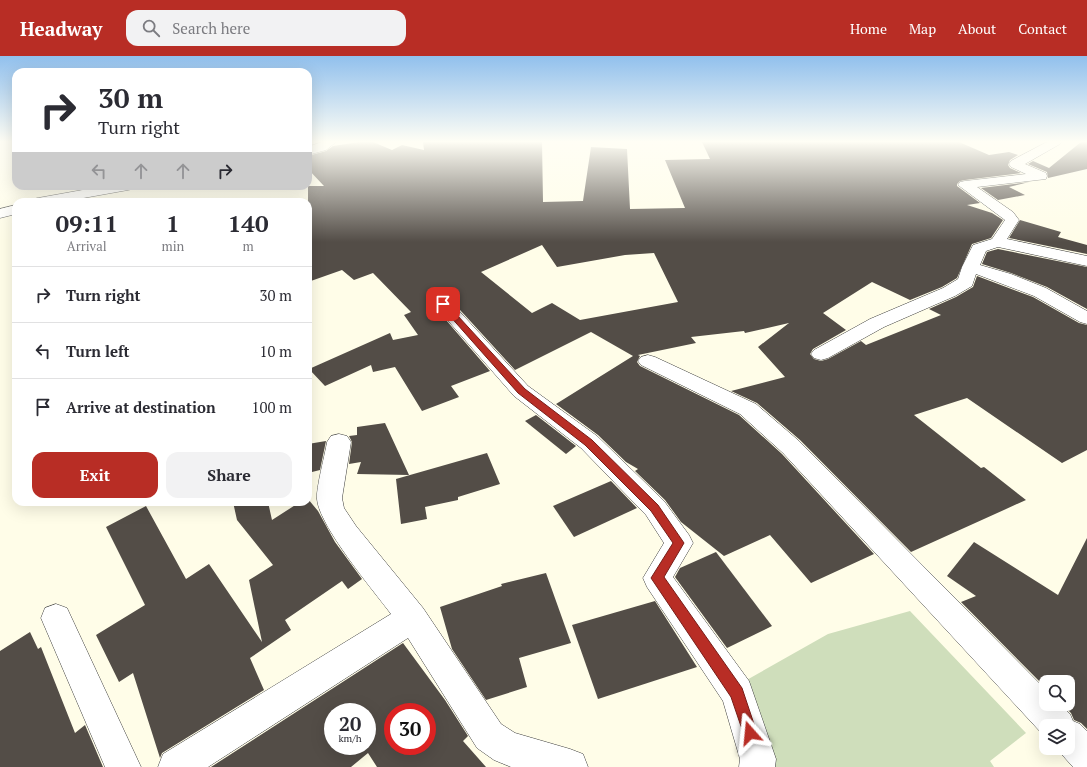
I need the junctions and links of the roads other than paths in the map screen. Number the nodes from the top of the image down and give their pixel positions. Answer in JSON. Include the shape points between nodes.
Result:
{"nodes":[{"id":1,"x":1039,"y":175,"type":"edge"},
{"id":2,"x":106,"y":190,"type":"edge"},
{"id":3,"x":60,"y":198,"type":"edge"},
{"id":4,"x":12,"y":210,"type":"edge"},
{"id":5,"x":0,"y":214,"type":"edge"},
{"id":6,"x":997,"y":242,"type":"junction"},
{"id":7,"x":1087,"y":261,"type":"edge"},
{"id":8,"x":970,"y":267,"type":"junction"},
{"id":9,"x":443,"y":304,"type":"dead end"},
{"id":10,"x":1087,"y":318,"type":"edge"},
{"id":11,"x":820,"y":354,"type":"dead end"},
{"id":12,"x":648,"y":361,"type":"dead end"},
{"id":13,"x":339,"y":442,"type":"dead end"},
{"id":14,"x":56,"y":618,"type":"dead end"},
{"id":15,"x":412,"y":618,"type":"junction"},
{"id":16,"x":1051,"y":719,"type":"edge"},
{"id":17,"x":1075,"y":743,"type":"edge"},
{"id":18,"x":1087,"y":756,"type":"edge"},
{"id":19,"x":123,"y":767,"type":"edge"},
{"id":20,"x":176,"y":767,"type":"edge"},
{"id":21,"x":570,"y":767,"type":"edge"},
{"id":22,"x":757,"y":767,"type":"edge"}],
"edges":[{"from":1,"to":6,"type":"street","via":[[966,185],[1012,220]]},
{"from":2,"to":3,"type":"street"},
{"from":4,"to":5,"type":"street"},
{"from":6,"to":7,"type":"street"},
{"from":6,"to":8,"type":"street","via":[[978,248]]},
{"from":8,"to":10,"type":"street","via":[[1040,292]]},
{"from":8,"to":11,"type":"street","via":[[966,282],[949,292],[877,323]]},
{"from":9,"to":22,"type":"street","via":[[521,391],[589,442],[655,508],[679,543],[657,578],[737,693],[758,760]]},
{"from":12,"to":16,"type":"street","via":[[748,409],[791,447]]},
{"from":13,"to":15,"type":"street","via":[[329,498],[332,511]]},
{"from":14,"to":19,"type":"street"},
{"from":15,"to":20,"type":"street"},
{"from":15,"to":21,"type":"street","via":[[489,736],[506,748]]},
{"from":17,"to":18,"type":"street"}]}
